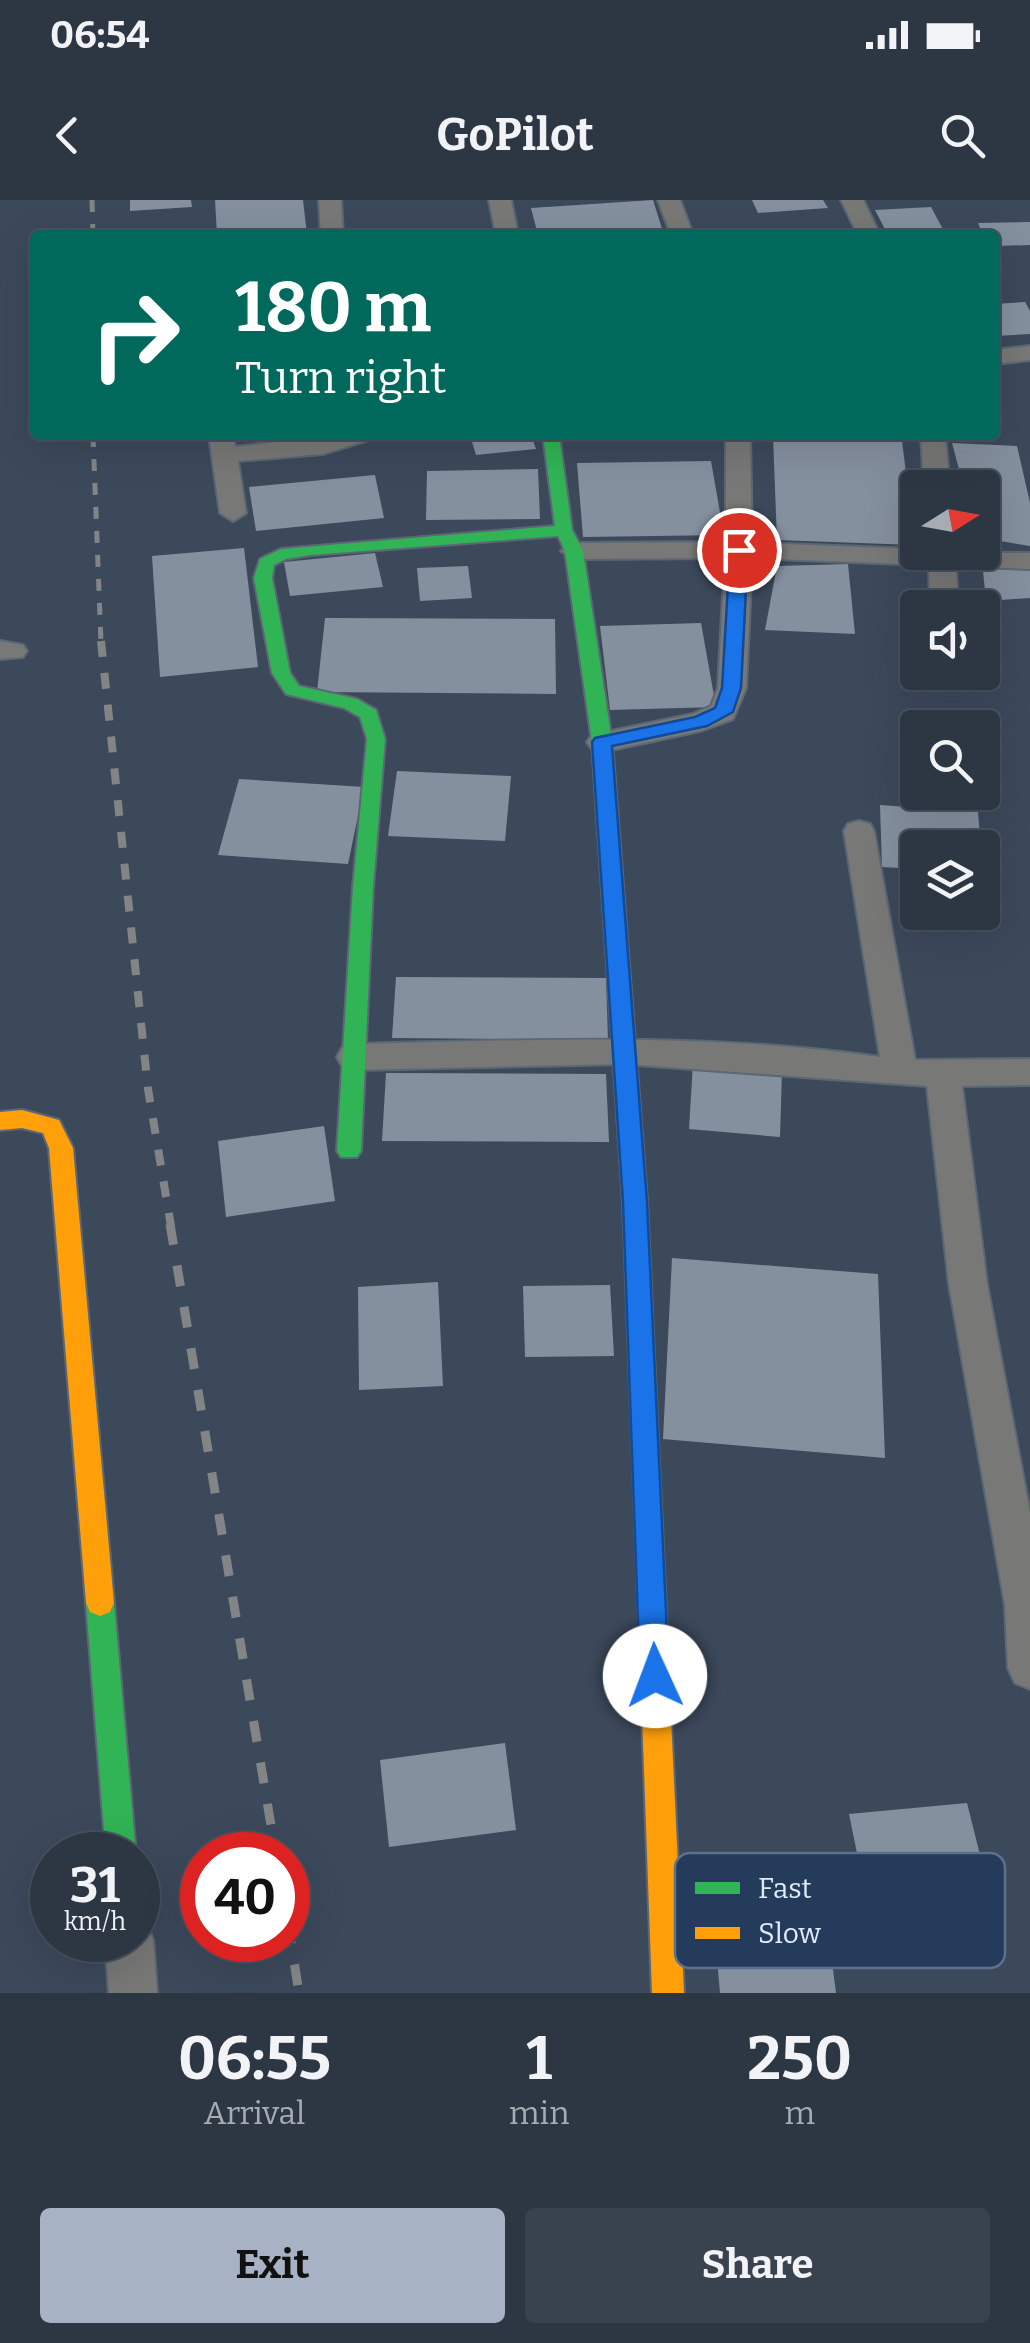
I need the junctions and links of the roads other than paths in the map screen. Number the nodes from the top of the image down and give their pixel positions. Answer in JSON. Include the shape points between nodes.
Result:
{"nodes":[{"id":1,"x":330,"y":200,"type":"edge"},
{"id":2,"x":500,"y":200,"type":"edge"},
{"id":3,"x":669,"y":200,"type":"edge"},
{"id":4,"x":852,"y":200,"type":"edge"},
{"id":5,"x":332,"y":230,"type":"edge"},
{"id":6,"x":506,"y":230,"type":"edge"},
{"id":7,"x":680,"y":230,"type":"edge"},
{"id":8,"x":867,"y":230,"type":"edge"},
{"id":9,"x":1030,"y":353,"type":"edge"},
{"id":10,"x":1000,"y":357,"type":"edge"},
{"id":11,"x":342,"y":440,"type":"edge"},
{"id":12,"x":553,"y":440,"type":"edge"},
{"id":13,"x":738,"y":440,"type":"edge"},
{"id":14,"x":932,"y":440,"type":"edge"},
{"id":15,"x":224,"y":445,"type":"edge"},
{"id":16,"x":935,"y":470,"type":"edge"},
{"id":17,"x":233,"y":513,"type":"dead end"},
{"id":18,"x":569,"y":541,"type":"junction"},
{"id":19,"x":739,"y":550,"type":"junction"},
{"id":20,"x":900,"y":554,"type":"edge"},
{"id":21,"x":1000,"y":559,"type":"edge"},
{"id":22,"x":1030,"y":561,"type":"edge"},
{"id":23,"x":602,"y":742,"type":"junction"},
{"id":24,"x":859,"y":831,"type":"dead end"},
{"id":25,"x":624,"y":1051,"type":"junction"},
{"id":26,"x":354,"y":1058,"type":"junction"},
{"id":27,"x":943,"y":1072,"type":"junction"},
{"id":28,"x":1030,"y":1072,"type":"edge"},
{"id":29,"x":900,"y":1073,"type":"junction"},
{"id":30,"x":0,"y":1120,"type":"edge"},
{"id":31,"x":350,"y":1151,"type":"dead end"},
{"id":32,"x":1030,"y":1668,"type":"edge"},
{"id":33,"x":120,"y":1832,"type":"edge"},
{"id":34,"x":130,"y":1962,"type":"edge"},
{"id":35,"x":133,"y":1993,"type":"edge"},
{"id":36,"x":668,"y":1993,"type":"edge"}],
"edges":[{"from":1,"to":5,"type":"street"},
{"from":2,"to":6,"type":"street"},
{"from":3,"to":7,"type":"street"},
{"from":4,"to":8,"type":"street"},
{"from":9,"to":10,"type":"street"},
{"from":11,"to":15,"type":"street","via":[[322,446]]},
{"from":12,"to":18,"type":"street"},
{"from":13,"to":19,"type":"street"},
{"from":14,"to":16,"type":"street"},
{"from":15,"to":17,"type":"street"},
{"from":18,"to":19,"type":"street"},
{"from":18,"to":23,"type":"street"},
{"from":18,"to":26,"type":"street","via":[[310,550],[266,563],[263,578],[282,673],[293,690],[368,714],[376,739]]},
{"from":19,"to":20,"type":"street"},
{"from":19,"to":23,"type":"street","via":[[732,688],[724,712]]},
{"from":21,"to":22,"type":"street"},
{"from":23,"to":25,"type":"street"},
{"from":24,"to":29,"type":"street"},
{"from":25,"to":26,"type":"street"},
{"from":25,"to":29,"type":"street","via":[[830,1062]]},
{"from":25,"to":36,"type":"street"},
{"from":26,"to":31,"type":"street"},
{"from":27,"to":28,"type":"street"},
{"from":27,"to":29,"type":"street"},
{"from":27,"to":32,"type":"street","via":[[968,1284],[1026,1605]]},
{"from":30,"to":33,"type":"street","via":[[51,1126],[62,1148]]},
{"from":34,"to":35,"type":"street"}]}
